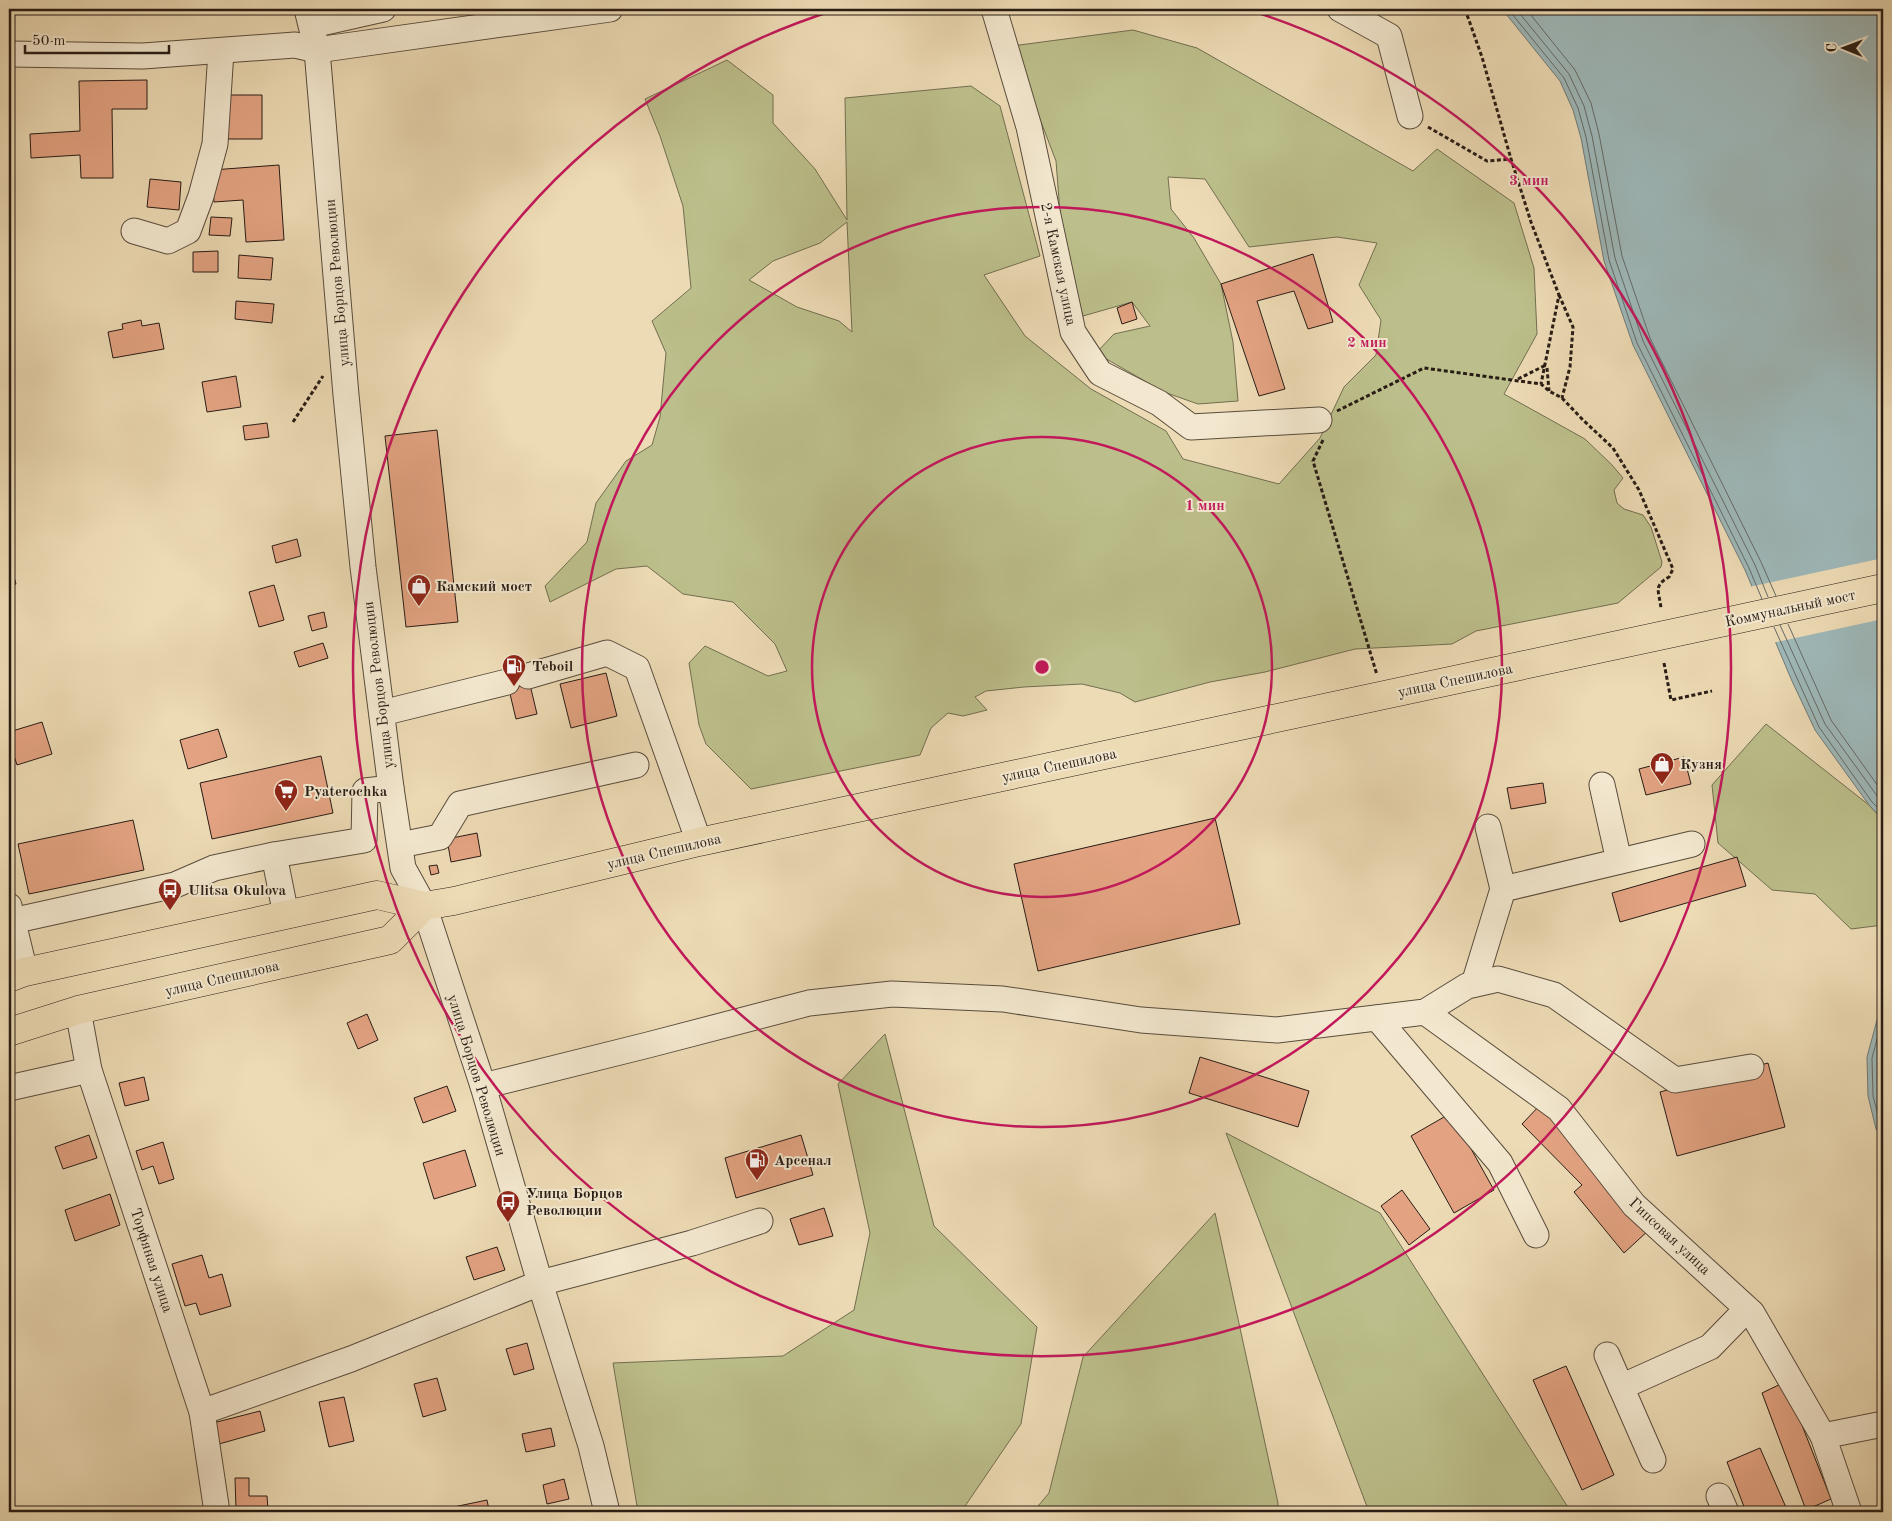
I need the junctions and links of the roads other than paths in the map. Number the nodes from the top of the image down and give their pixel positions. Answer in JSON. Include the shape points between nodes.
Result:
{"nodes":[{"id":1,"x":383,"y":9,"type":"edge"},
{"id":2,"x":610,"y":9,"type":"edge"},
{"id":3,"x":994,"y":9,"type":"edge"},
{"id":4,"x":1340,"y":9,"type":"edge"},
{"id":5,"x":322,"y":16,"type":"edge"},
{"id":6,"x":317,"y":50,"type":"junction"},
{"id":7,"x":221,"y":51,"type":"junction"},
{"id":8,"x":9,"y":54,"type":"edge"},
{"id":9,"x":1410,"y":116,"type":"road end"},
{"id":10,"x":134,"y":231,"type":"dead end"},
{"id":11,"x":1321,"y":430,"type":"road end"},
{"id":12,"x":1883,"y":588,"type":"edge"},
{"id":13,"x":1696,"y":628,"type":"joint"},
{"id":14,"x":382,"y":713,"type":"junction"},
{"id":15,"x":636,"y":765,"type":"dead end"},
{"id":16,"x":1602,"y":785,"type":"dead end"},
{"id":17,"x":390,"y":788,"type":"junction"},
{"id":18,"x":1488,"y":827,"type":"dead end"},
{"id":19,"x":699,"y":842,"type":"junction"},
{"id":20,"x":1692,"y":844,"type":"dead end"},
{"id":21,"x":400,"y":845,"type":"junction"},
{"id":22,"x":274,"y":855,"type":"junction"},
{"id":23,"x":1620,"y":861,"type":"junction"},
{"id":24,"x":1502,"y":889,"type":"junction"},
{"id":25,"x":424,"y":906,"type":"junction"},
{"id":26,"x":10,"y":914,"type":"edge"},
{"id":27,"x":286,"y":914,"type":"junction"},
{"id":28,"x":17,"y":975,"type":"edge"},
{"id":29,"x":1474,"y":984,"type":"junction"},
{"id":30,"x":78,"y":1010,"type":"junction"},
{"id":31,"x":1425,"y":1012,"type":"junction"},
{"id":32,"x":1377,"y":1018,"type":"junction"},
{"id":33,"x":9,"y":1032,"type":"edge"},
{"id":34,"x":1751,"y":1067,"type":"dead end"},
{"id":35,"x":89,"y":1070,"type":"junction"},
{"id":36,"x":483,"y":1086,"type":"junction"},
{"id":37,"x":9,"y":1088,"type":"edge"},
{"id":38,"x":760,"y":1221,"type":"dead end"},
{"id":39,"x":1536,"y":1235,"type":"dead end"},
{"id":40,"x":540,"y":1283,"type":"junction"},
{"id":41,"x":1747,"y":1308,"type":"junction"},
{"id":42,"x":1607,"y":1355,"type":"dead end"},
{"id":43,"x":1620,"y":1387,"type":"junction"},
{"id":44,"x":202,"y":1412,"type":"junction"},
{"id":45,"x":1883,"y":1424,"type":"edge"},
{"id":46,"x":1823,"y":1436,"type":"junction"},
{"id":47,"x":1653,"y":1460,"type":"dead end"},
{"id":48,"x":217,"y":1512,"type":"edge"},
{"id":49,"x":607,"y":1512,"type":"edge"},
{"id":50,"x":1848,"y":1512,"type":"edge"}],
"edges":[{"from":1,"to":5,"type":"street"},
{"from":2,"to":6,"type":"street"},
{"from":3,"to":11,"type":"street","name":"2-я Камская улица","via":[[1030,128],[1073,332],[1100,373],[1159,403],[1191,427]]},
{"from":4,"to":9,"type":"street","via":[[1389,36]]},
{"from":5,"to":6,"type":"street","name":"улица Борцов Революции"},
{"from":6,"to":7,"type":"street","via":[[295,45]]},
{"from":6,"to":14,"type":"street","name":"улица Борцов Революции","via":[[347,404]]},
{"from":7,"to":8,"type":"street","via":[[143,56]]},
{"from":7,"to":10,"type":"street","via":[[215,144],[188,231],[168,241]]},
{"from":12,"to":13,"type":"main road","name":"Коммунальный мост"},
{"from":13,"to":19,"type":"main road","name":"улица Спешилова"},
{"from":14,"to":17,"type":"street","name":"улица Борцов Революции"},
{"from":14,"to":19,"type":"street","via":[[607,653],[637,668]]},
{"from":15,"to":21,"type":"street","via":[[460,804],[440,837]]},
{"from":16,"to":23,"type":"street"},
{"from":17,"to":21,"type":"street","name":"улица Борцов Революции"},
{"from":17,"to":22,"type":"street","via":[[365,791],[364,840]]},
{"from":18,"to":24,"type":"street"},
{"from":19,"to":25,"type":"main road","name":"улица Спешилова"},
{"from":20,"to":23,"type":"street"},
{"from":21,"to":25,"type":"street","name":"улица Борцов Революции","via":[[403,868]]},
{"from":22,"to":26,"type":"street","via":[[214,868],[175,885]]},
{"from":22,"to":27,"type":"street"},
{"from":23,"to":24,"type":"street"},
{"from":24,"to":29,"type":"street"},
{"from":25,"to":27,"type":"main road","name":"улица Спешилова","via":[[378,894]]},
{"from":25,"to":30,"type":"main road","name":"улица Спешилова","via":[[390,940]]},
{"from":25,"to":36,"type":"street","name":"улица Борцов Революции"},
{"from":26,"to":28,"type":"street"},
{"from":27,"to":28,"type":"main road","name":"улица Спешилова"},
{"from":29,"to":31,"type":"street"},
{"from":29,"to":34,"type":"street","via":[[1498,980],[1554,994],[1674,1080]]},
{"from":30,"to":33,"type":"main road","name":"улица Спешилова"},
{"from":30,"to":35,"type":"street","name":"Торфяная улица"},
{"from":31,"to":32,"type":"street"},
{"from":31,"to":41,"type":"street","name":"Гипсовая улица","via":[[1560,1109],[1634,1205]]},
{"from":32,"to":36,"type":"street","via":[[1277,1030],[1141,1020],[1003,999],[892,994],[809,1003]]},
{"from":32,"to":39,"type":"street","via":[[1500,1163]]},
{"from":35,"to":37,"type":"street"},
{"from":35,"to":44,"type":"street","name":"Торфяная улица"},
{"from":36,"to":40,"type":"street","name":"улица Борцов Революции"},
{"from":38,"to":40,"type":"street","via":[[692,1243]]},
{"from":40,"to":44,"type":"street","via":[[351,1359]]},
{"from":40,"to":49,"type":"street","name":"улица Борцов Революции","via":[[591,1446]]},
{"from":41,"to":43,"type":"street","via":[[1710,1348]]},
{"from":41,"to":46,"type":"street","name":"Гипсовая улица"},
{"from":42,"to":43,"type":"street"},
{"from":43,"to":47,"type":"street"},
{"from":44,"to":48,"type":"street","name":"Торфяная улица"},
{"from":45,"to":46,"type":"street"},
{"from":46,"to":50,"type":"street","name":"Гипсовая улица"}]}
